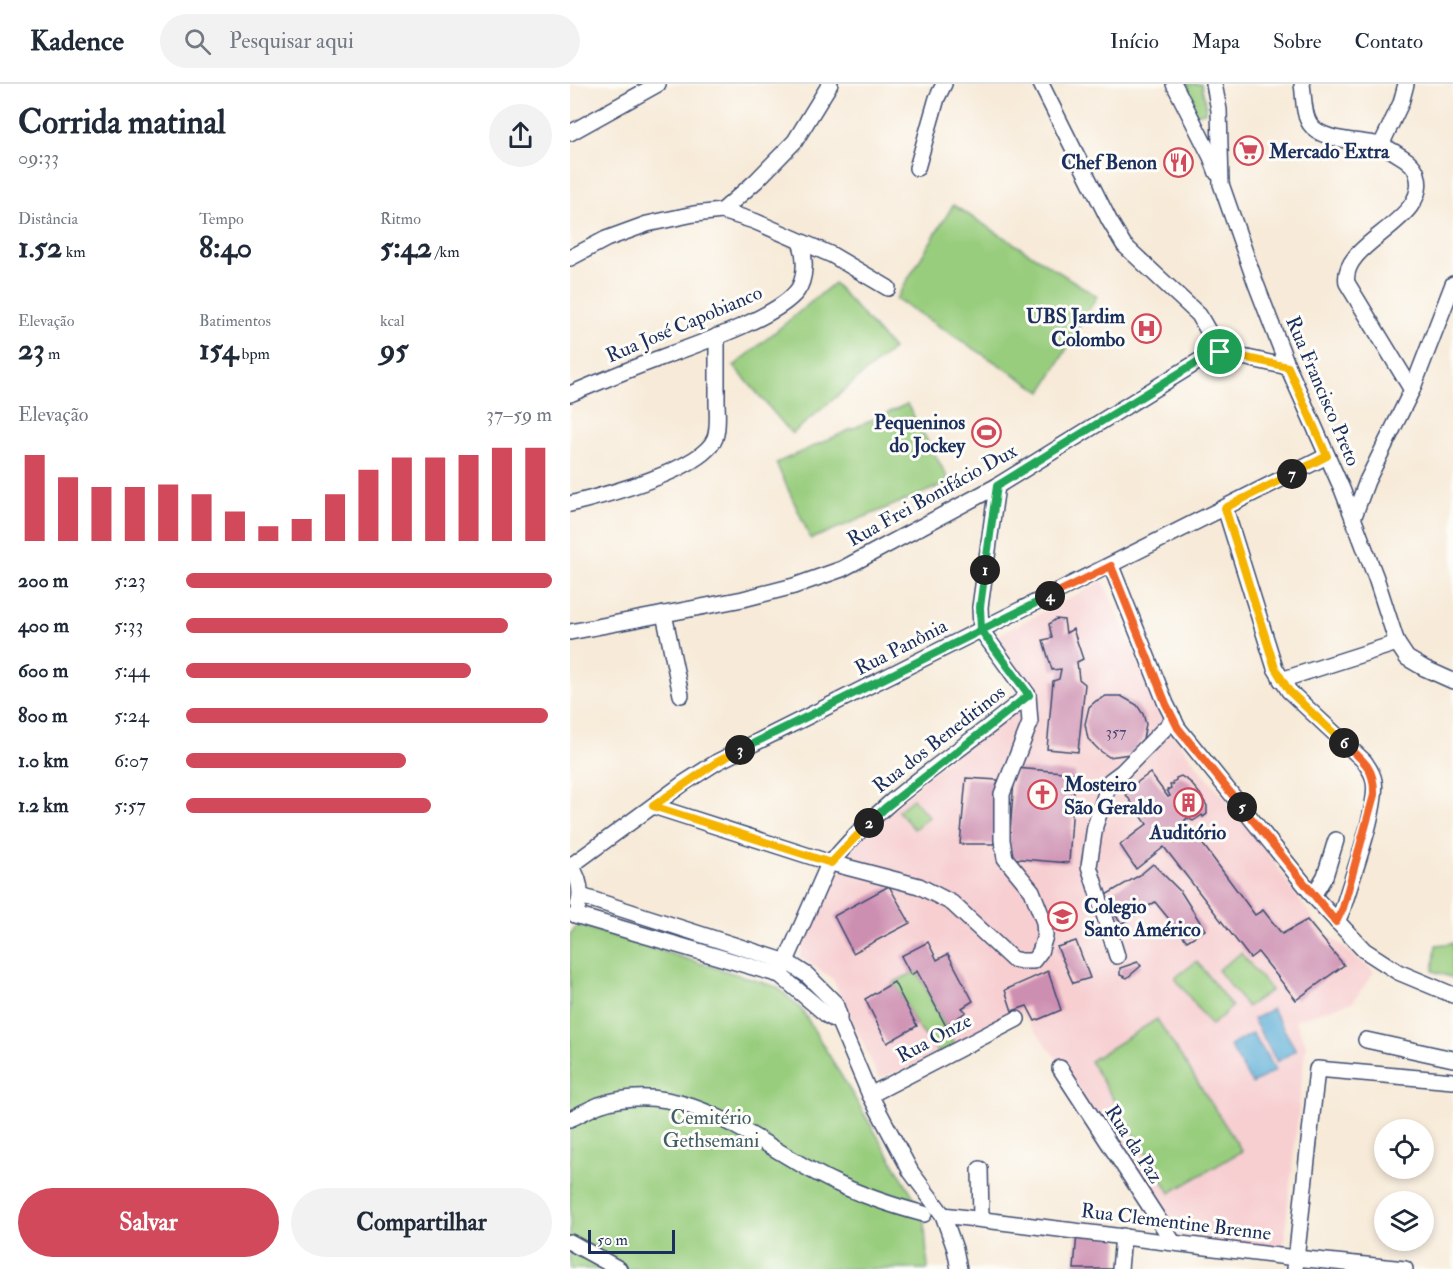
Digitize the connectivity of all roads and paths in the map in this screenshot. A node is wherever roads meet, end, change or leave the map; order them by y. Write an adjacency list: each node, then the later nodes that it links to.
1 (658, 84): 9 (street)
2 (830, 84): 13 (street)
3 (944, 84): 11 (street)
4 (1041, 84): 19 (street)
5 (1174, 84): 12 (street)
6 (1214, 84): 12 (street, Rua Francisco Preto)
7 (1302, 84): 10 (street)
8 (1406, 84): 10 (street)
9 (570, 133)
10 (1382, 146): 21 (street)
11 (916, 168)
12 (1221, 184): 20 (street, Rua Francisco Preto)
13 (722, 211): 14 (street); 15 (street)
14 (800, 242): 17 (street); 18 (street, Rua José Capobianco)
15 (570, 258)
16 (1453, 284): 21 (street)
17 (888, 288)
18 (717, 336): 22 (street, Rua José Capobianco); 26 (street)
19 (1220, 352): 20 (street); 24 (street, Rua Frei Bonifácio Dux)
20 (1288, 367): 23 (street, Rua Francisco Preto)
21 (1412, 390): 25 (street)
22 (570, 394)
23 (1327, 456): 25 (street, Rua Francisco Preto); 27 (street, Rua Panônia)
24 (997, 486): 30 (street, Rua Frei Bonifácio Dux); 31 (street)
25 (1355, 486): 28 (street); 28 (street, Rua Francisco Preto)
26 (570, 504)
27 (1225, 508): 29 (street, Rua Panônia); 34 (street)
28 (1356, 512): 33 (street, Rua Francisco Preto)
29 (1111, 566): 31 (street, Rua Panônia); 38 (street)
30 (664, 614): 32 (street, Rua Frei Bonifácio Dux); 36 (street)
31 (981, 630): 37 (street, Rua dos Beneditinos); 39 (street, Rua Panônia)
32 (571, 633)
33 (1397, 643): 34 (street); 35 (street, Rua Francisco Preto)
34 (1281, 680): 46 (street)
35 (1453, 681)
36 (681, 695)
37 (1029, 695): 41 (street, Rua dos Beneditinos); 41 (street)
38 (1174, 719): 44 (street); 47 (street)
39 (653, 806): 41 (street); 42 (street, Rua Panônia)
40 (1336, 840): 44 (street)
41 (831, 863): 48 (street, Rua dos Beneditinos)
42 (571, 865): 43 (street)
43 (581, 896): 45 (street); 48 (street)
44 (1313, 896): 46 (street)
45 (573, 918): 48 (street)
46 (1336, 922): 49 (street)
47 (1117, 956)
48 (783, 968): 55 (street)
49 (1453, 995)
50 (1017, 1020): 55 (street, Rua Onze)
51 (1366, 1040): 52 (street)
52 (1453, 1059)
53 (1060, 1068): 63 (street, Rua da Paz)
54 (1453, 1081): 64 (street)
55 (870, 1095): 59 (street)
56 (570, 1119): 58 (street)
57 (980, 1169): 60 (street)
58 (924, 1214)
59 (943, 1215): 60 (street, Rua Clementine Brenne); 66 (street)
60 (981, 1219): 61 (street, Rua Clementine Brenne)
61 (1123, 1236): 63 (street, Rua Clementine Brenne); 67 (street)
62 (570, 1242): 65 (street)
63 (1173, 1242): 64 (street, Rua Clementine Brenne)
64 (1296, 1263): 68 (street, Rua Clementine Brenne)
65 (619, 1269)
66 (958, 1269)
67 (1120, 1269)
68 (1405, 1269)

